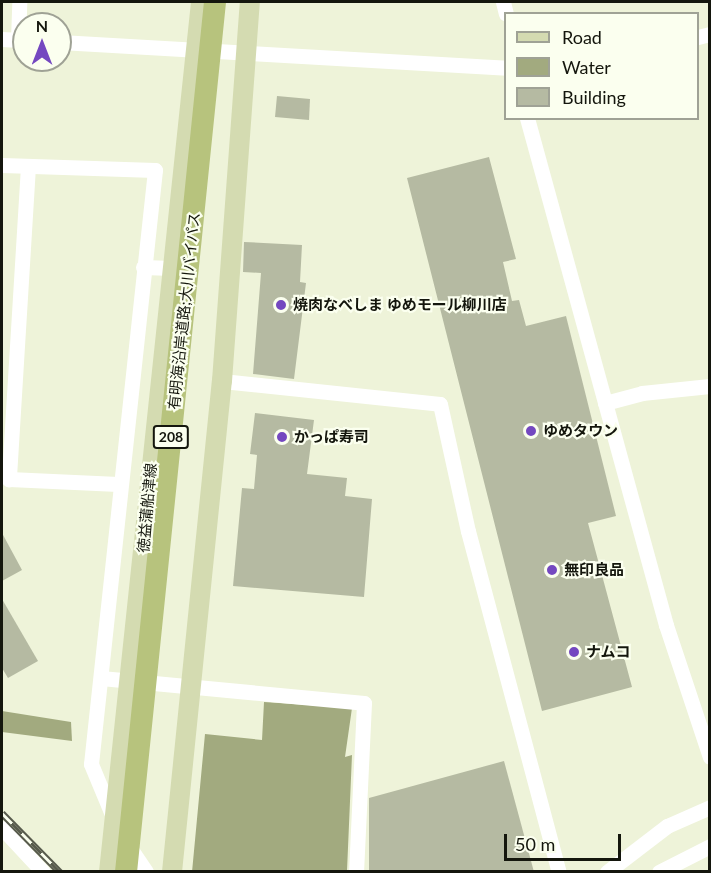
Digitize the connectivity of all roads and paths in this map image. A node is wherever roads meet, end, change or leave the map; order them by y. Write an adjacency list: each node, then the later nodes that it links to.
1 (201, 2): 5 (main road, 徳益蒲船津線)
2 (215, 2): 25 (highway, 有明海沿岸道路;大川バイパス / 208)
3 (250, 2): 6 (main road)
4 (72, 43): 5 (street)
5 (195, 49): 6 (street); 12 (main road, 徳益蒲船津線)
6 (245, 51): 7 (street); 13 (main road)
7 (504, 64)
8 (528, 120): 15 (street)
9 (2, 165): 10 (street)
10 (28, 166): 11 (street); 16 (street)
11 (143, 267): 12 (street); 16 (street)
12 (172, 268): 24 (main road, 徳益蒲船津線)
13 (222, 381): 27 (main road); 29 (street)
14 (710, 386): 15 (street)
15 (605, 403): 18 (street)
16 (118, 484): 17 (street)
17 (101, 678): 26 (street); 28 (street)
18 (710, 757)
19 (710, 807): 22 (street)
20 (2, 828): 23 (street)
21 (710, 846): 30 (street)
22 (612, 870)
23 (43, 872)
24 (109, 872)
25 (126, 872)
26 (146, 872)
27 (172, 872)
28 (356, 872)
29 (560, 872)
30 (659, 872)

